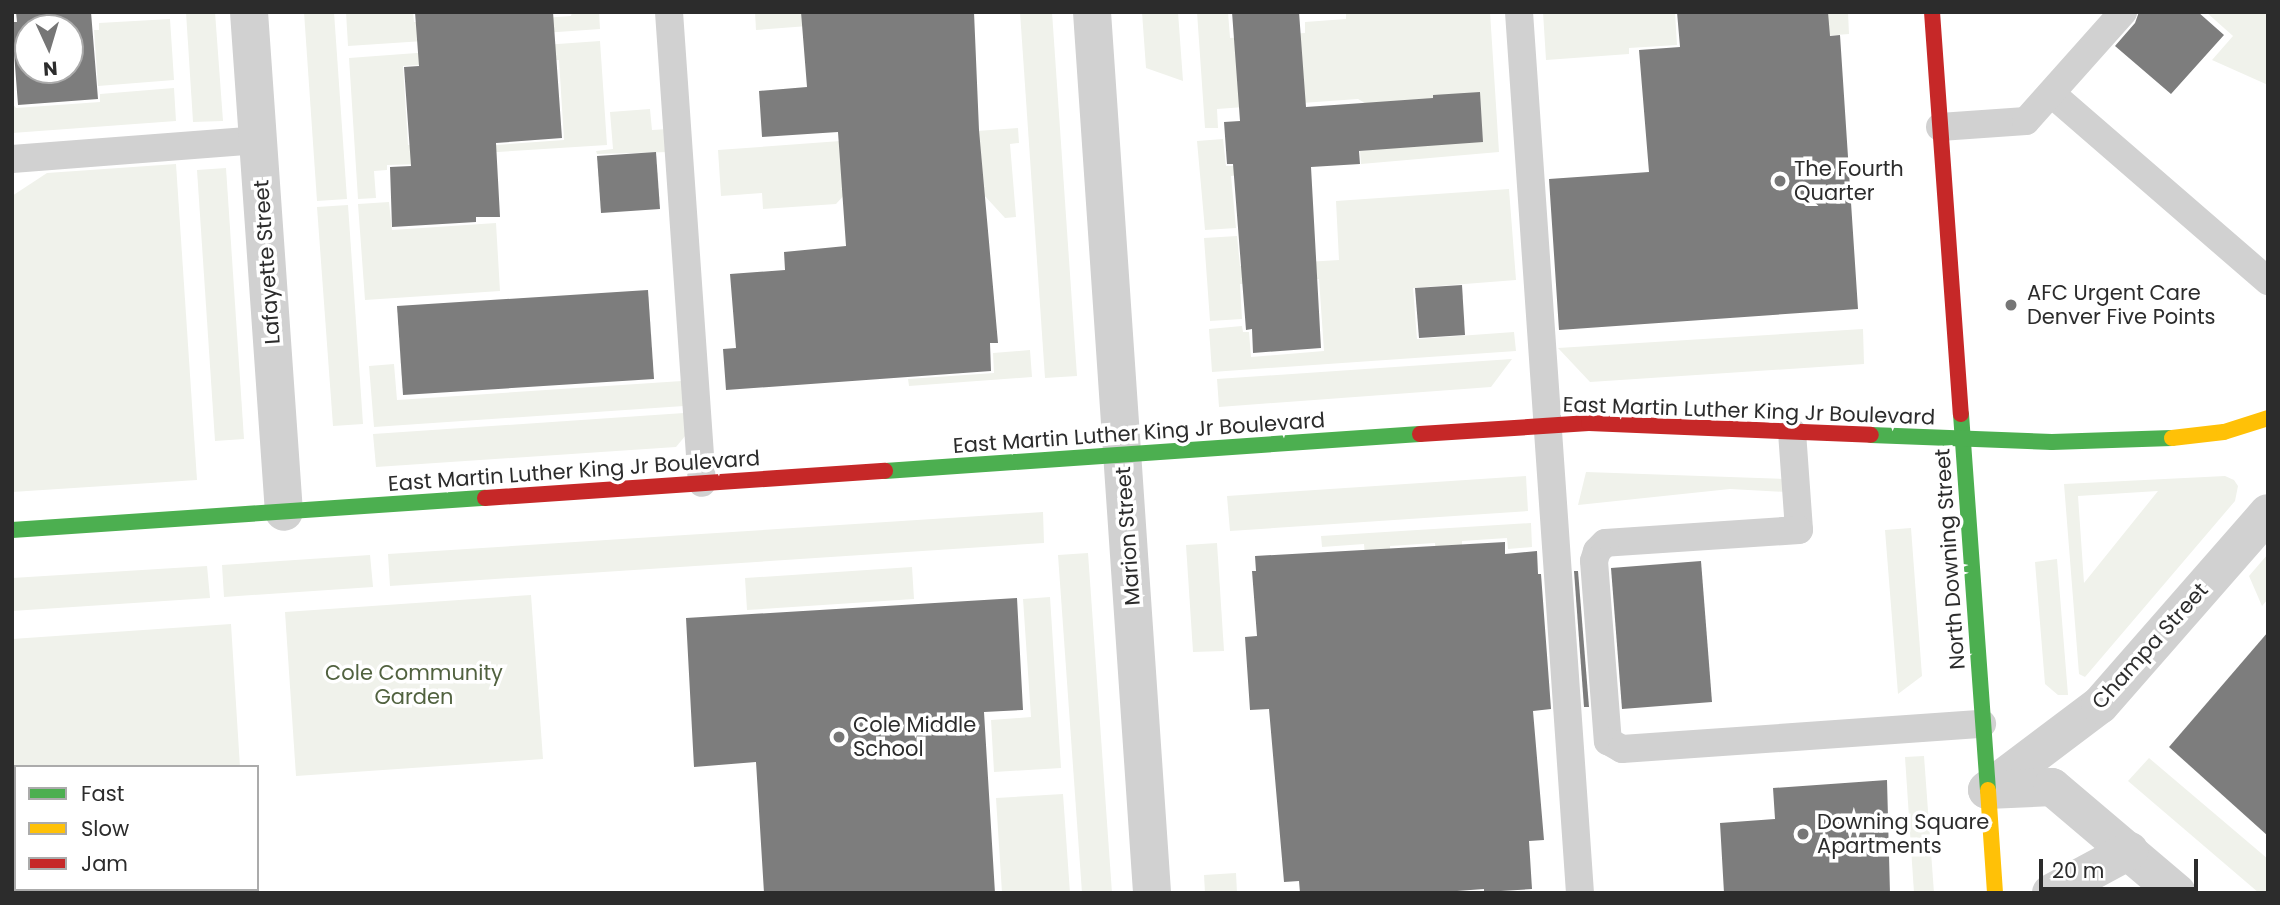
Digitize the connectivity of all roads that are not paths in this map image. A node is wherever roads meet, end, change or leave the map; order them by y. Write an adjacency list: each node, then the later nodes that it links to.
1 (249, 12): 9 (street, Lafayette Street)
2 (669, 12): 17 (lane)
3 (1092, 12): 16 (street, Marion Street)
4 (1519, 12): 13 (lane)
5 (1932, 12): 8 (main road, North Downing Street)
6 (2123, 12): 7 (lane)
7 (2052, 94): 8 (lane); 11 (lane)
8 (1940, 127): 15 (main road, North Downing Street)
9 (258, 140): 10 (lane); 18 (street, Lafayette Street)
10 (12, 159)
11 (2268, 281)
12 (2268, 418): 15 (main road, East Martin Luther King Jr Boulevard)
13 (1548, 426): 14 (main road, East Martin Luther King Jr Boulevard); 16 (main road, East Martin Luther King Jr Boulevard); 25 (lane)
14 (1792, 432): 15 (main road, East Martin Luther King Jr Boulevard); 21 (lane)
15 (1962, 439): 21 (main road, North Downing Street)
16 (1122, 455): 17 (main road, East Martin Luther King Jr Boulevard); 24 (street, Marion Street)
17 (702, 483): 18 (main road, East Martin Luther King Jr Boulevard)
18 (284, 512): 20 (main road, East Martin Luther King Jr Boulevard)
19 (2268, 513): 22 (street, Champa Street)
20 (12, 530)
21 (1982, 724): 22 (main road, North Downing Street)
22 (1987, 790): 23 (street); 26 (main road, North Downing Street)
23 (2129, 851): 27 (street); 28 (street)
24 (1153, 893)
25 (1580, 893)
26 (1994, 893)
27 (2051, 893)
28 (2177, 893)

